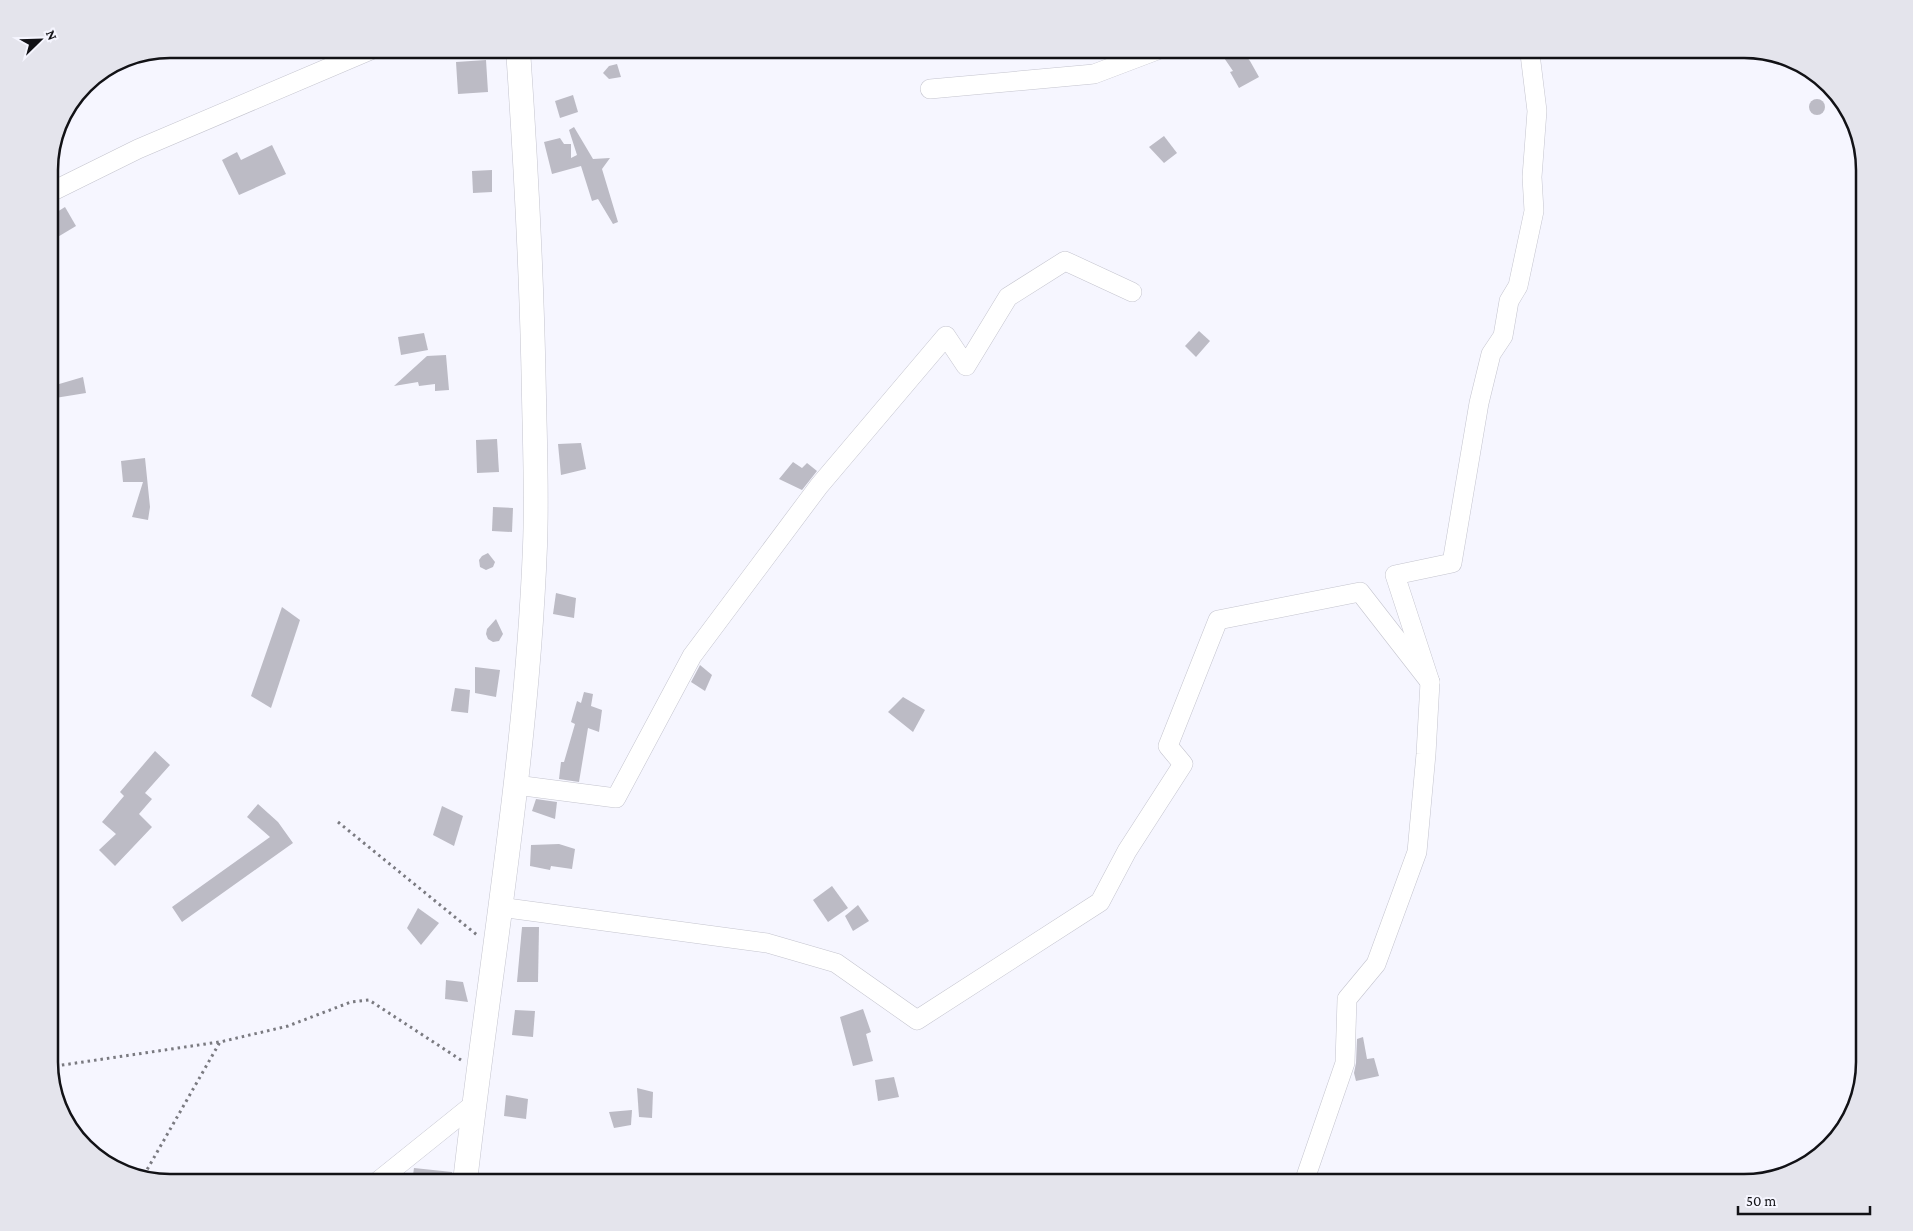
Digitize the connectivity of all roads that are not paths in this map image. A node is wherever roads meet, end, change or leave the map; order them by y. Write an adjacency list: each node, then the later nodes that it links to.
1 (352, 58): 6 (street)
2 (519, 58): 9 (street)
3 (1136, 58): 5 (street)
4 (1531, 58): 8 (street)
5 (930, 89)
6 (58, 189)
7 (1132, 292): 9 (street)
8 (1430, 682): 10 (street); 14 (street)
9 (516, 785): 10 (street)
10 (500, 907): 11 (street)
11 (474, 1104): 12 (street); 13 (street)
12 (387, 1174)
13 (466, 1174)
14 (1307, 1174)

